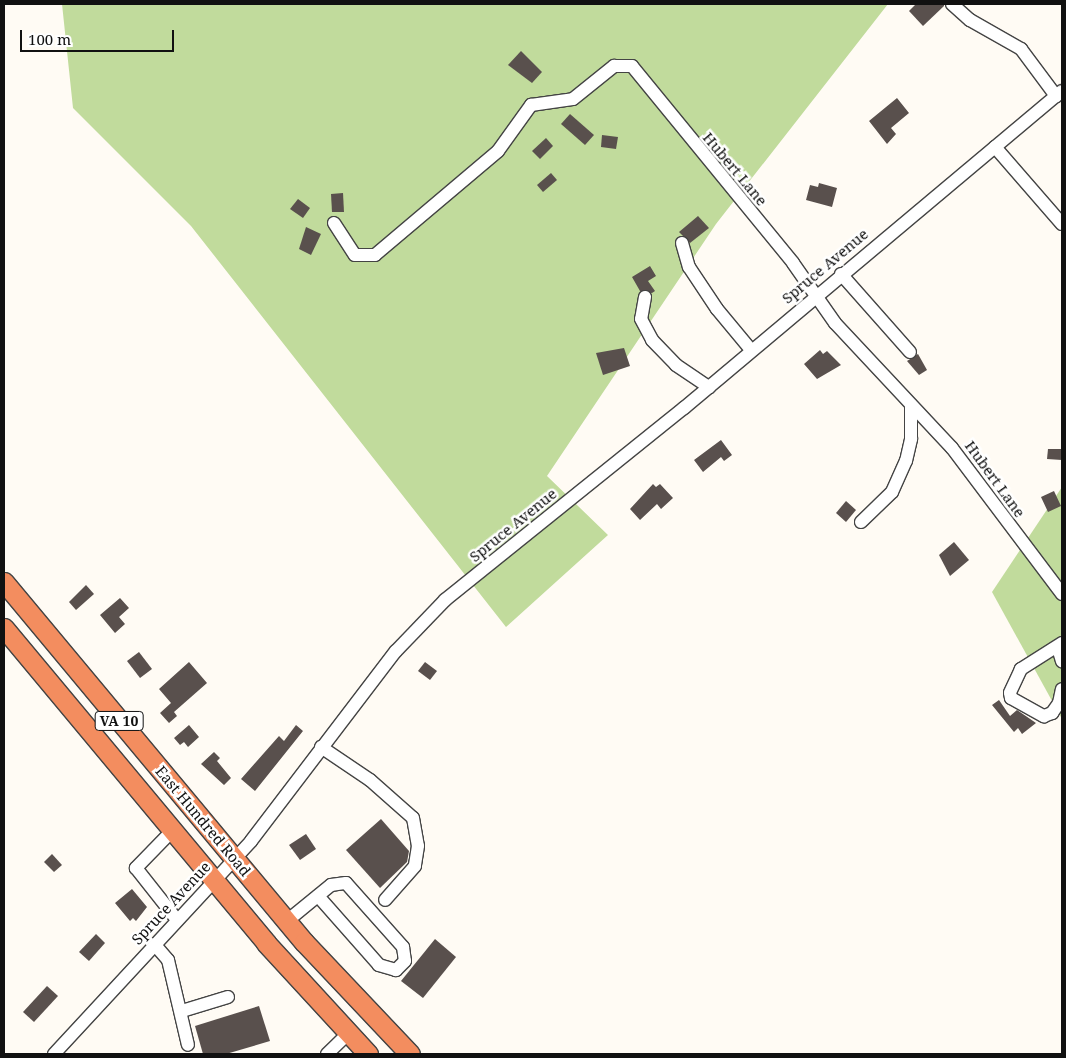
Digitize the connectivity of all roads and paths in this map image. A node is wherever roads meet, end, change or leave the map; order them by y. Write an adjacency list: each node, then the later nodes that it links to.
1 (952, 4): 2 (street)
2 (1059, 93): 3 (street, Spruce Avenue)
3 (995, 147): 5 (street); 7 (street, Spruce Avenue)
4 (334, 223): 8 (street, Hubert Lane)
5 (1062, 224)
6 (682, 243): 10 (street)
7 (840, 274): 8 (street, Spruce Avenue); 11 (street)
8 (815, 296): 10 (street, Spruce Avenue); 13 (street, Hubert Lane)
9 (645, 297): 12 (street)
10 (751, 350): 12 (street, Spruce Avenue)
11 (910, 352)
12 (709, 387): 21 (street, Spruce Avenue)
13 (911, 405): 14 (street); 16 (street, Hubert Lane)
14 (861, 522)
15 (4, 582): 23 (highway, East Hundred Road / VA 10)
16 (1062, 594)
17 (4, 628): 22 (highway, East Hundred Road / VA 10)
18 (1060, 645): 19 (street); 20 (street)
19 (1062, 661)
20 (1062, 689)
21 (321, 747): 23 (street, Spruce Avenue); 26 (street)
22 (172, 830): 24 (highway, East Hundred Road / VA 10); 27 (street)
23 (235, 859): 24 (street, Spruce Avenue); 28 (highway, East Hundred Road / VA 10)
24 (213, 880): 27 (street, Spruce Avenue); 32 (highway, East Hundred Road / VA 10)
25 (318, 896): 25 (street); 28 (street)
26 (384, 900)
27 (177, 920): 29 (street, Spruce Avenue)
28 (287, 921): 37 (highway, East Hundred Road / VA 10)
29 (155, 945): 31 (street); 34 (street, Spruce Avenue)
30 (228, 997): 31 (street)
31 (182, 1011): 33 (street)
32 (348, 1034): 35 (street); 36 (highway, East Hundred Road / VA 10)
33 (188, 1045)
34 (54, 1054)
35 (327, 1054)
36 (368, 1054)
37 (410, 1054)

